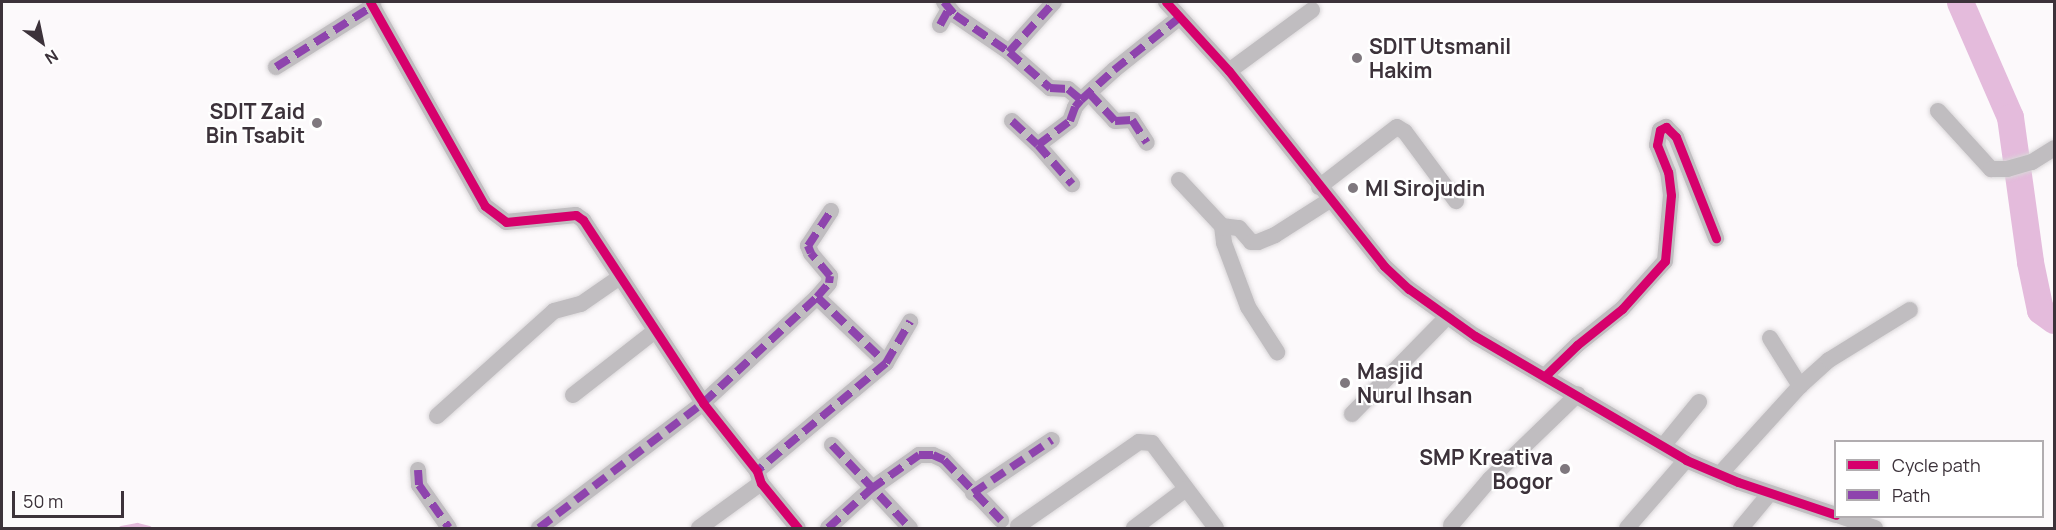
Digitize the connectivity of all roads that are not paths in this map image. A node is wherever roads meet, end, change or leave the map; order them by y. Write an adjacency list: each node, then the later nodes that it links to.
1 (1054, 2): 8 (street)
2 (1166, 2): 6 (street)
3 (371, 4): 9 (street); 24 (street)
4 (946, 5): 7 (street); 8 (street)
5 (1312, 10): 10 (street)
6 (1179, 18): 10 (street); 11 (street)
7 (940, 25)
8 (1009, 52): 11 (street)
9 (276, 67)
10 (1229, 71): 19 (street)
11 (1085, 97): 14 (street); 15 (street)
12 (1938, 111): 16 (street)
13 (1012, 121): 15 (street)
14 (1147, 143)
15 (1038, 145): 18 (street)
16 (2055, 148)
17 (1179, 180): 22 (street)
18 (1072, 184)
19 (1325, 193): 20 (street); 22 (street); 27 (street)
20 (1456, 201)
21 (831, 211): 25 (street)
22 (1222, 226): 31 (street)
23 (1716, 238): 33 (street)
24 (620, 277): 29 (street); 40 (street)
25 (817, 297): 32 (street); 38 (street)
26 (1910, 310): 34 (street)
27 (1448, 316): 33 (street); 39 (street)
28 (909, 322): 32 (street)
29 (655, 331): 36 (street); 38 (street)
30 (1770, 338): 34 (street)
31 (1276, 352)
32 (886, 363): 47 (street)
33 (1545, 376): 35 (street)
34 (1800, 386): 46 (street)
35 (1578, 394): 43 (street); 55 (street)
36 (573, 395)
37 (1699, 402): 43 (street)
38 (703, 403): 47 (street); 58 (street)
39 (1352, 414)
40 (437, 416)
41 (1052, 440): 51 (street)
42 (832, 445): 48 (street)
43 (1664, 446): 44 (street)
44 (1686, 460): 46 (street); 65 (street)
45 (418, 470): 57 (street)
46 (1720, 474): 50 (street)
47 (759, 477): 59 (street); 60 (street)
48 (871, 489): 51 (street); 61 (street); 62 (street)
49 (1186, 489): 56 (street); 63 (street); 64 (street)
50 (1770, 493): 52 (street); 66 (street)
51 (973, 494): 54 (street)
52 (1834, 515)
53 (1844, 518): 67 (street)
54 (994, 524): 56 (street)
55 (1451, 525)
56 (1019, 527)
57 (448, 528)
58 (539, 528)
59 (699, 528)
60 (798, 528)
61 (828, 528)
62 (910, 528)
63 (1134, 528)
64 (1216, 528)
65 (1627, 528)
66 (1742, 528)
67 (1875, 528)

